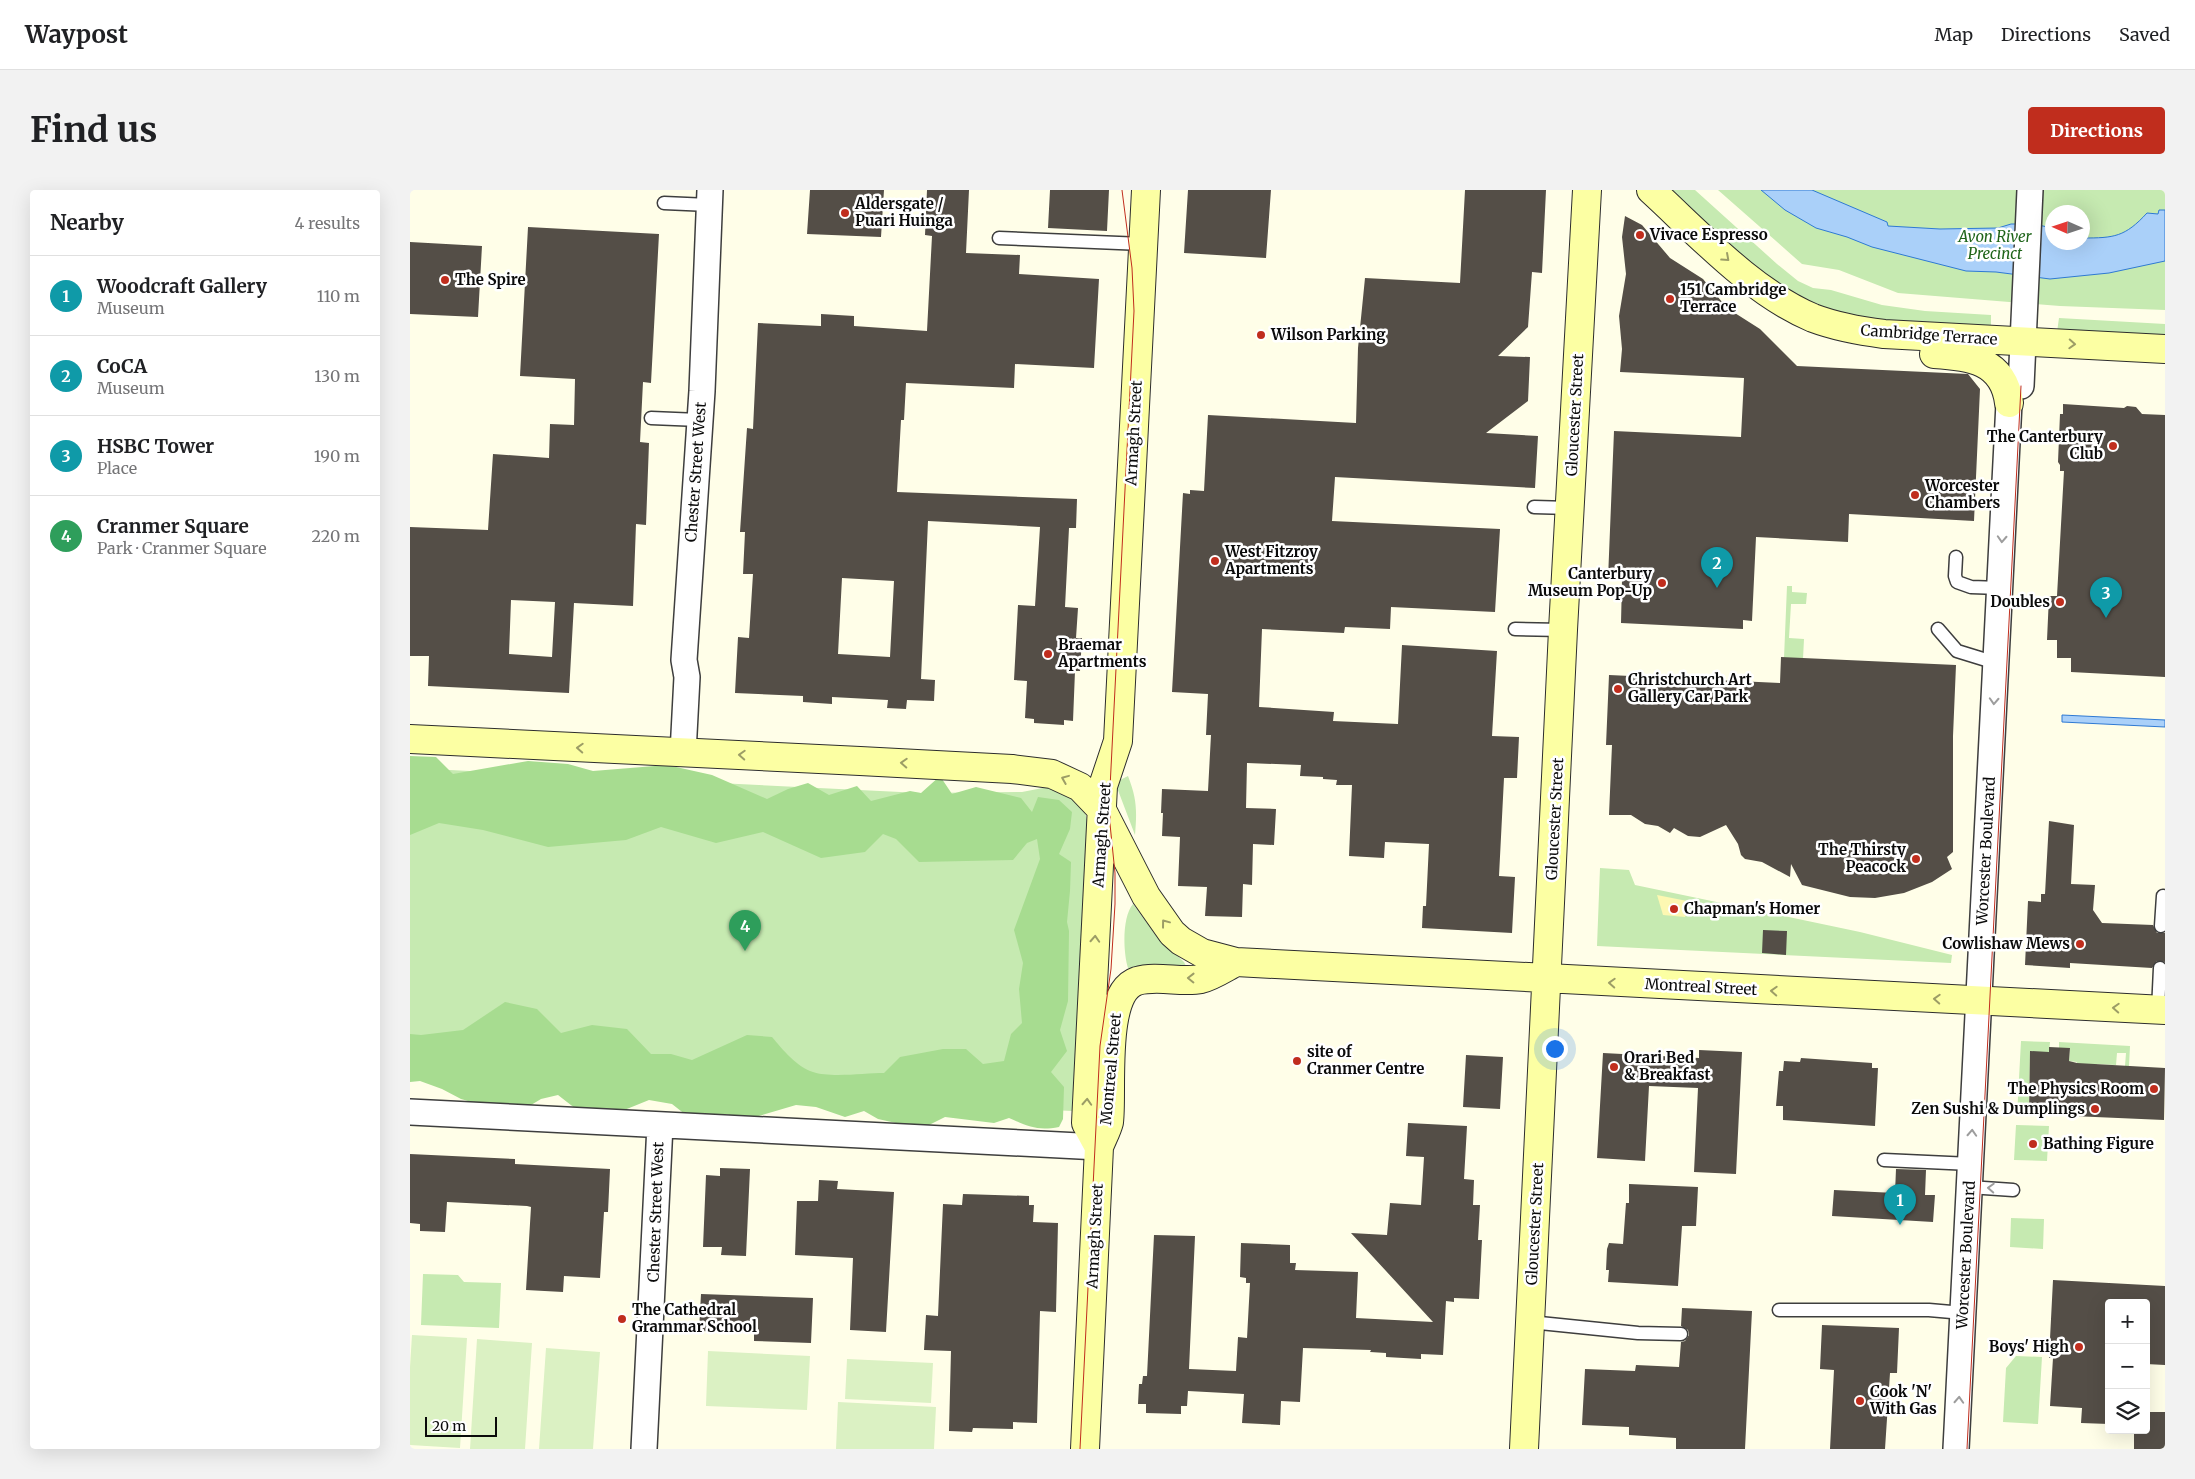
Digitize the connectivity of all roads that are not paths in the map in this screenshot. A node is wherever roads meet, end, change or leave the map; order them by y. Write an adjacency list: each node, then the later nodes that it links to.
1 (1146, 190): 8 (street, Armagh Street)
2 (1587, 190): 16 (street, Gloucester Street)
3 (1651, 190): 9 (street, Cambridge Terrace, one-way to 9)
4 (2030, 190): 10 (street, Worcester Boulevard)
5 (709, 197): 6 (lane); 14 (street, Chester Street West)
6 (664, 203)
7 (999, 238): 8 (lane)
8 (1143, 244): 25 (street, Armagh Street)
9 (1884, 334): 10 (street, Cambridge Terrace); 12 (street)
10 (2023, 342): 11 (street, Cambridge Terrace, one-way to 11); 12 (street, Worcester Boulevard)
11 (2165, 349)
12 (2015, 394): 18 (street, Worcester Boulevard, one-way to 18)
13 (651, 418): 14 (lane)
14 (699, 420): 24 (street, Chester Street West)
15 (1534, 506): 16 (lane)
16 (1570, 508): 21 (street, Gloucester Street)
17 (1956, 557): 18 (lane)
18 (2000, 588): 22 (street, Worcester Boulevard)
19 (1515, 629): 21 (lane)
20 (1938, 629): 22 (lane)
21 (1564, 630): 30 (street, Gloucester Street)
22 (1996, 663): 31 (street, Worcester Boulevard, one-way to 31)
23 (410, 739): 24 (street, Montreal Street, one-way to 23)
24 (683, 753): 25 (street, Montreal Street, one-way to 24)
25 (1102, 810): 28 (street, Montreal Street, one-way to 25); 35 (street, Armagh Street, one-way to 25)
26 (2163, 896): 27 (lane)
27 (2161, 926)
28 (1236, 962): 30 (street, Montreal Street); 35 (street, Montreal Street, one-way to 35)
29 (2160, 968): 32 (lane)
30 (1547, 980): 31 (street, Montreal Street, one-way to 30); 41 (street, Gloucester Street)
31 (1979, 1001): 32 (street, Montreal Street, one-way to 31); 37 (street, Worcester Boulevard, one-way to 31)
32 (2161, 1010)
33 (410, 1112): 34 (street)
34 (660, 1125): 35 (street); 43 (street, Chester Street West)
35 (1099, 1147): 44 (street, Armagh Street)
36 (1884, 1160): 37 (lane)
37 (1970, 1176): 38 (lane, one-way to 37); 40 (street, Worcester Boulevard)
38 (2012, 1190)
39 (1779, 1310): 40 (lane)
40 (1963, 1312): 46 (street, Worcester Boulevard, one-way to 40)
41 (1530, 1322): 42 (lane); 45 (street, Gloucester Street)
42 (1681, 1334)
43 (644, 1449)
44 (1085, 1449)
45 (1524, 1449)
46 (1956, 1449)

